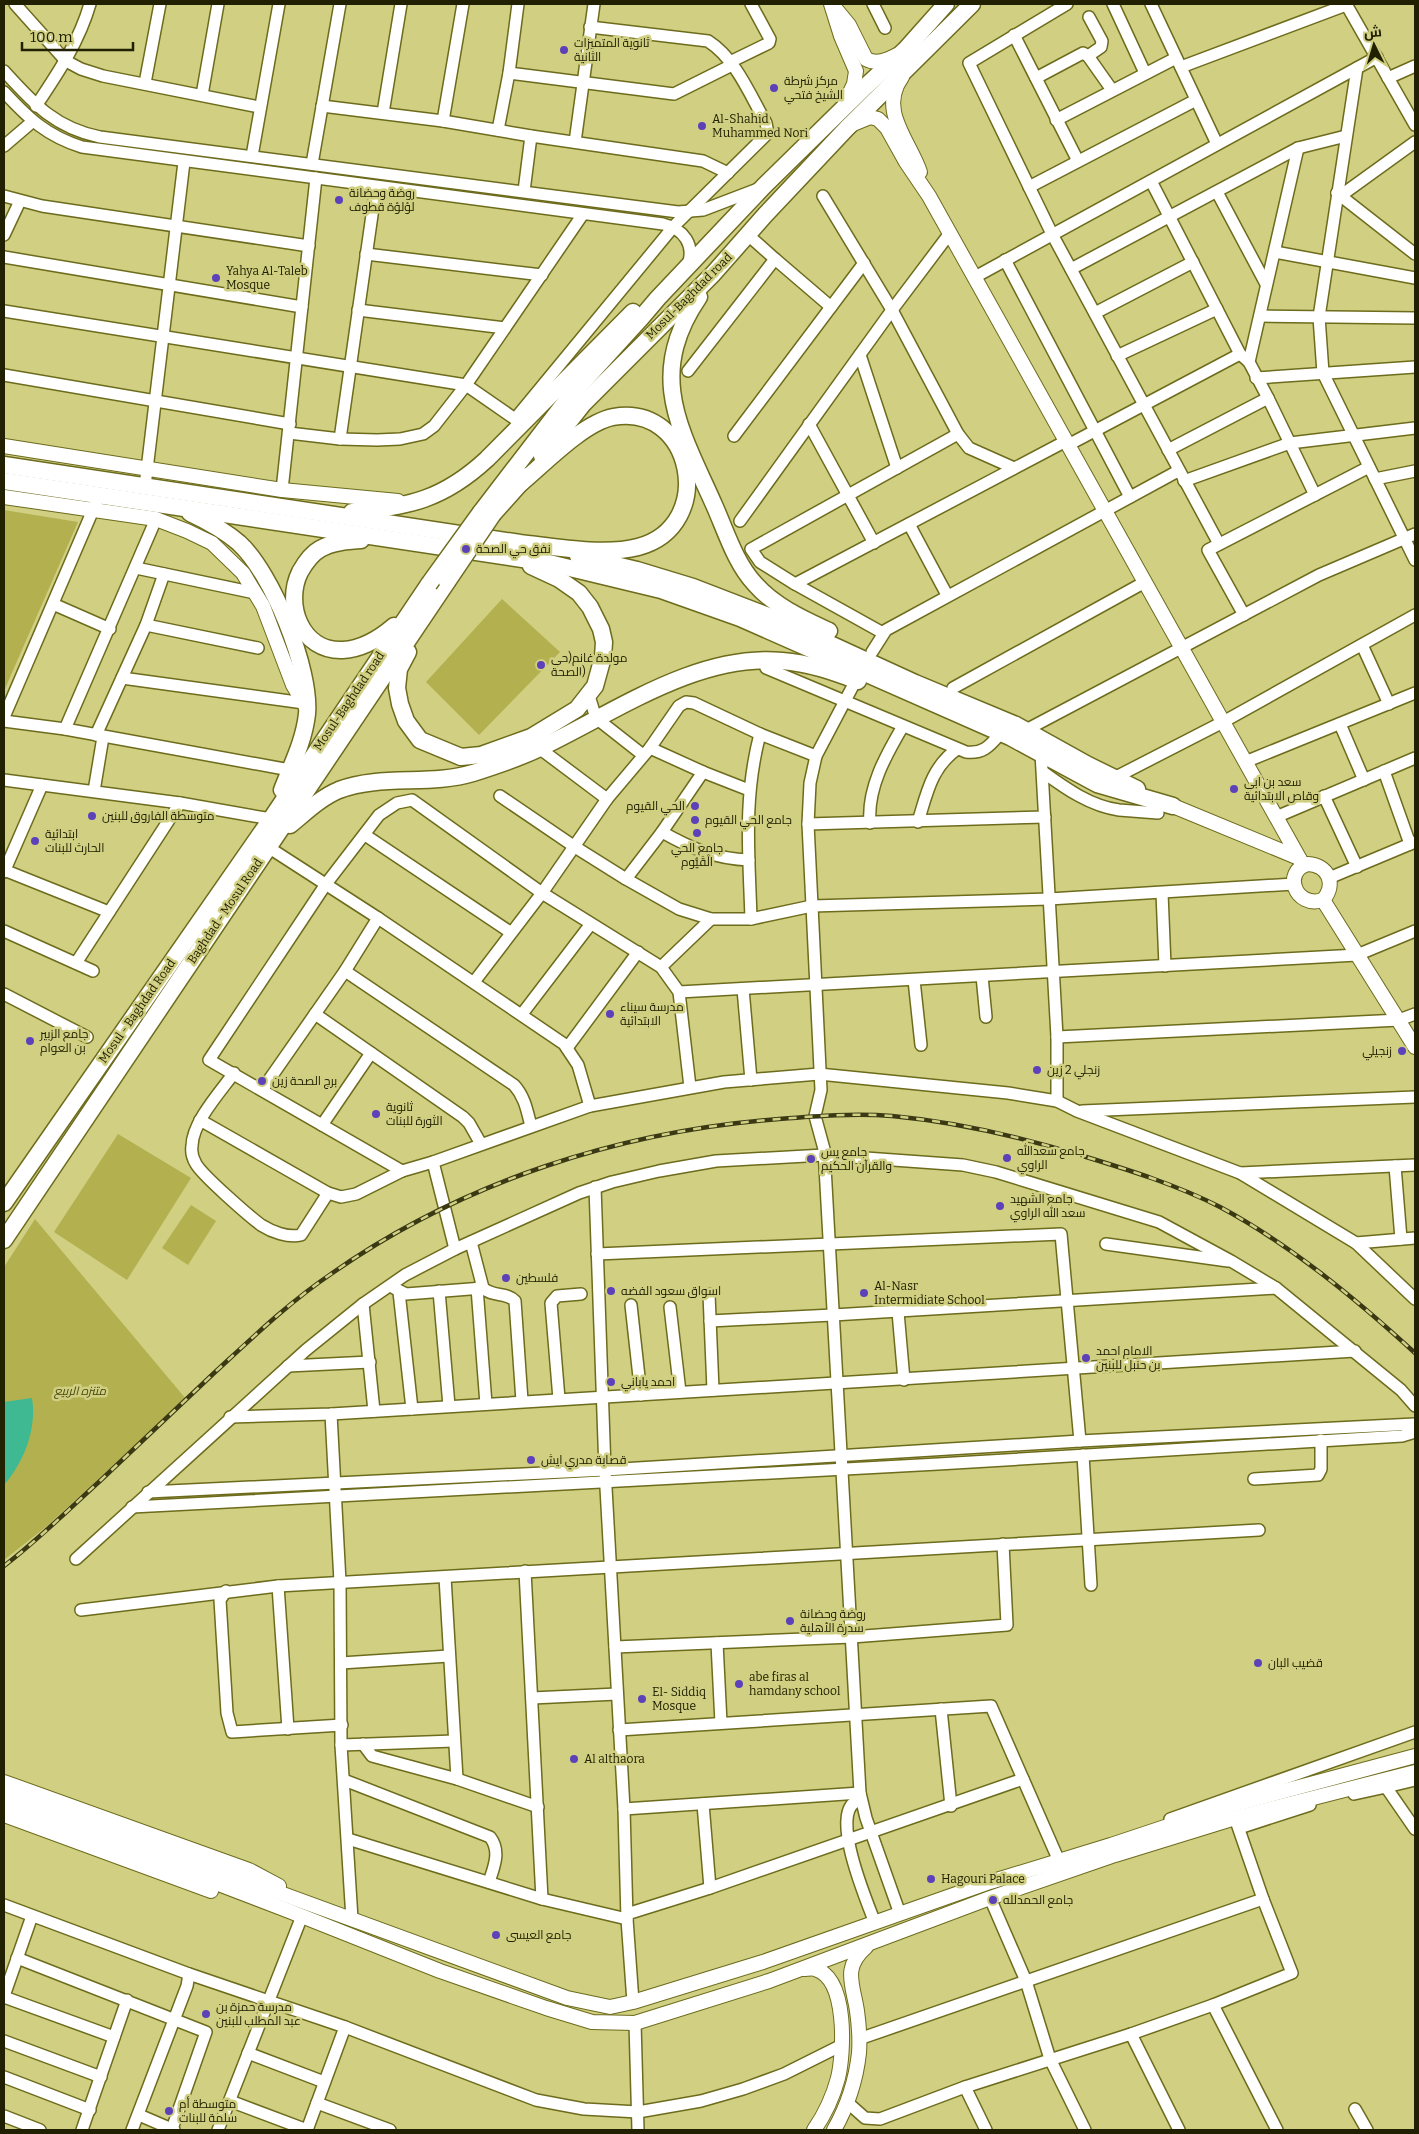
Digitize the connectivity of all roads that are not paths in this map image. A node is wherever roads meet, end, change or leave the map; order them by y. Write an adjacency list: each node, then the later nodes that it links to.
1 (15, 4): 21 (street)
2 (29, 4): 21 (street)
3 (90, 4): 29 (street)
4 (160, 4): 41 (street)
5 (218, 4): 44 (street)
6 (279, 4): 48 (street)
7 (340, 4): 47 (street)
8 (401, 4): 49 (street)
9 (464, 4): 52 (street)
10 (518, 4): 36 (street)
11 (594, 4): 23 (street)
12 (751, 4): 31 (street)
13 (831, 4): 26 (main road); 50 (main road)
14 (873, 4): 24 (street)
15 (946, 4): 26 (highway)
16 (972, 4): 35 (highway, Mosul-Baghdad road)
17 (1067, 4): 25 (street)
18 (1113, 4): 37 (street)
19 (1150, 4): 30 (street)
20 (1346, 4): 28 (street); 30 (street)
21 (26, 16): 29 (street)
22 (1089, 17): 27 (street)
23 (590, 27): 31 (street); 40 (street)
24 (885, 28)
25 (1014, 35): 38 (street); 77 (street)
26 (902, 53): 50 (highway)
27 (1088, 56): 38 (street); 42 (street)
28 (1377, 57): 33 (street); 39 (street)
29 (66, 61): 41 (street); 46 (street)
30 (1178, 62): 37 (street); 45 (street)
31 (731, 64): 40 (street); 71 (street)
32 (1415, 66): 39 (street)
33 (1357, 68): 58 (street); 61 (street)
34 (4, 71): 46 (street)
35 (906, 71): 55 (highway, Mosul-Baghdad road); 83 (main road)
36 (509, 73): 40 (street); 56 (street)
37 (1145, 73): 42 (street)
38 (1036, 78): 51 (street)
39 (1388, 78): 54 (street)
40 (583, 82): 59 (street)
41 (145, 84): 44 (street)
42 (1112, 90): 51 (street)
43 (4, 92): 53 (street)
44 (202, 95): 48 (street)
45 (1196, 100): 61 (street); 67 (street)
46 (36, 106): 63 (street)
47 (322, 106): 49 (street); 69 (street)
48 (259, 108): 65 (street)
49 (383, 113): 52 (street)
50 (836, 115): 75 (highway)
51 (1056, 120): 67 (street)
52 (443, 121): 56 (street)
53 (32, 122): 62 (street); 66 (street)
54 (1415, 125)
55 (849, 126): 83 (main road); 93 (highway, Mosul-Baghdad road)
56 (498, 130): 57 (street)
57 (531, 136): 59 (street); 78 (street)
58 (1346, 136): 64 (street); 80 (street)
59 (575, 142): 71 (street)
60 (1415, 142): 80 (street)
61 (1217, 144): 74 (street)
62 (4, 146)
63 (178, 147): 65 (street); 66 (street)
64 (1298, 148): 79 (street); 95 (street)
65 (252, 156): 69 (street)
66 (156, 158): 68 (street)
67 (1078, 161): 77 (street)
68 (184, 162): 72 (street); 88 (street)
69 (312, 164): 70 (street)
70 (360, 170): 73 (street); 78 (street)
71 (728, 173): 85 (street)
72 (316, 178): 73 (street); 94 (street)
73 (341, 181): 76 (street)
74 (1151, 181): 87 (street); 91 (street)
75 (764, 186): 85 (street); 104 (highway)
76 (376, 187): 86 (street); 96 (street)
77 (1029, 187): 91 (street)
78 (524, 191): 85 (street)
79 (1217, 192): 87 (street); 110 (street)
80 (1337, 193): 97 (street); 101 (street)
81 (4, 196): 84 (street)
82 (823, 196): 103 (street)
83 (929, 196): 90 (main road)
84 (20, 201): 88 (street); 92 (street)
85 (686, 212): 89 (street)
86 (584, 214): 89 (street); 107 (street)
87 (1170, 217): 102 (street); 105 (street)
88 (176, 226): 94 (street); 111 (street)
89 (674, 226): 104 (street); 135 (street)
90 (950, 233): 108 (main road); 117 (street)
91 (1052, 234): 100 (street); 105 (street)
92 (4, 235)
93 (748, 235): 99 (street); 106 (highway, Mosul-Baghdad road)
94 (309, 246): 113 (street)
95 (1275, 252): 101 (street); 110 (street)
96 (366, 254): 107 (street); 116 (street)
97 (1415, 254)
98 (4, 257): 111 (street)
99 (775, 259): 114 (street); 131 (street)
100 (1005, 260): 108 (street); 142 (street)
101 (1327, 261): 109 (street); 121 (street)
102 (1193, 262): 115 (street); 119 (street)
103 (864, 263): 114 (street); 117 (street)
104 (686, 269): 112 (highway)
105 (1072, 270): 119 (street)
106 (714, 274): 160 (highway, Mosul-Baghdad road); 202 (highway)
107 (542, 275): 123 (street)
108 (975, 277): 147 (main road)
109 (1415, 278)
110 (1266, 284): 120 (street)
111 (169, 285): 113 (street); 124 (street)
112 (668, 286): 168 (highway); 173 (highway)
113 (302, 307): 127 (street)
114 (831, 307): 144 (street)
115 (1217, 309): 126 (street); 128 (street)
116 (358, 310): 123 (street); 129 (street)
117 (892, 310): 125 (street); 143 (street)
118 (4, 311): 124 (street)
119 (1095, 313): 126 (street)
120 (1260, 316): 121 (street); 128 (street)
121 (1319, 317): 122 (street); 132 (street)
122 (1415, 318)
123 (505, 328): 135 (street)
124 (163, 336): 127 (street); 137 (street)
125 (860, 355): 139 (street); 153 (street)
126 (1117, 356): 138 (street)
127 (297, 358): 129 (street); 140 (street)
128 (1244, 358): 134 (street); 138 (street)
129 (350, 366): 135 (street); 146 (street)
130 (1415, 367): 132 (street)
131 (688, 371)
132 (1323, 373): 134 (street); 145 (street)
133 (4, 375): 137 (street)
134 (1256, 378): 136 (street)
135 (466, 384): 146 (street)
136 (1268, 398): 148 (street); 150 (street)
137 (155, 401): 140 (street); 155 (street)
138 (1143, 404): 142 (street); 150 (street)
139 (809, 424): 164 (street); 174 (street)
140 (289, 428): 146 (street); 162 (street)
141 (1415, 428): 145 (street)
142 (1096, 431): 147 (street); 167 (street)
143 (958, 434): 153 (street); 154 (street)
144 (734, 436)
145 (1354, 436): 148 (street); 152 (street)
146 (340, 439)
147 (1067, 443): 154 (street); 170 (main road)
148 (1290, 443): 157 (street); 165 (street)
149 (4, 446): 155 (main road)
150 (1168, 450): 157 (street)
151 (4, 465): 161 (highway)
152 (1369, 467): 158 (street); 165 (street)
153 (897, 468): 164 (street)
154 (1014, 468): 175 (street)
155 (147, 470): 161 (street); 162 (main road)
156 (1415, 470): 158 (street)
157 (1181, 476): 167 (street); 181 (street)
158 (1375, 479): 177 (street)
159 (4, 481): 163 (highway)
160 (521, 483): 173 (highway, Mosul-Baghdad road); 180 (highway)
161 (145, 486): 172 (highway)
162 (282, 490): 168 (main road)
163 (98, 494): 169 (street); 171 (highway)
164 (848, 495): 179 (street); 188 (street)
165 (1315, 495): 181 (street)
166 (4, 497): 169 (main road)
167 (1130, 497): 170 (street)
168 (421, 501): 172 (highway)
169 (94, 510): 171 (main road); 191 (street)
170 (1105, 511): 187 (main road); 190 (street)
171 (158, 512): 178 (highway); 184 (street); 189 (main road); 210 (highway)
172 (328, 513): 180 (highway)
173 (487, 513): 186 (highway, Mosul-Baghdad road, bridge); 193 (highway, Mosul-Baghdad road, bridge)
174 (740, 521)
175 (909, 524): 179 (street); 190 (street)
176 (1415, 534): 177 (street)
177 (1404, 538): 183 (street); 194 (street)
178 (405, 541): 182 (highway); 193 (highway)
179 (874, 542): 188 (street)
180 (520, 543): 202 (highway)
181 (1219, 544): 194 (street)
182 (488, 553): 202 (highway); 207 (highway)
183 (1415, 560)
184 (136, 568): 185 (street); 197 (street)
185 (164, 574): 189 (street); 196 (street)
186 (447, 582): 192 (highway, Baghdad - Mosul Road)
187 (1145, 582): 201 (main road); 205 (street)
188 (795, 584): 198 (street)
189 (255, 593): 210 (main road)
190 (947, 595): 198 (street)
191 (53, 604): 197 (street); 211 (street)
192 (429, 608): 207 (highway); 252 (highway, Baghdad - Mosul Road)
193 (407, 614): 246 (highway, Mosul-Baghdad road)
194 (1244, 615): 201 (street)
195 (1415, 615): 199 (street)
196 (146, 626): 200 (street); 204 (street)
197 (110, 629): 217 (street)
198 (884, 633): 202 (street)
199 (1362, 645): 209 (street); 214 (street)
200 (258, 648)
201 (1182, 648): 214 (main road); 218 (street)
202 (855, 662): 205 (highway); 208 (street); 212 (highway); 218 (highway)
203 (766, 668): 208 (street)
204 (122, 678): 210 (street); 220 (street)
205 (952, 688): 218 (highway)
206 (1415, 693): 209 (street)
207 (588, 696): 212 (street)
208 (845, 701): 216 (street); 225 (street)
209 (1389, 704): 215 (street)
210 (306, 706): 228 (highway)
211 (4, 717)
212 (596, 718): 221 (highway); 223 (street)
213 (4, 721): 217 (street)
214 (1223, 722): 227 (main road); 232 (street)
215 (1340, 724): 227 (street); 234 (street)
216 (903, 726): 222 (street); 248 (street)
217 (65, 729): 220 (street)
218 (1012, 732): 222 (street); 224 (highway); 232 (highway)
219 (760, 734): 223 (street); 225 (street); 236 (street)
220 (100, 736): 228 (street); 237 (street)
221 (539, 748): 240 (street); 252 (highway)
222 (957, 749): 247 (street)
223 (646, 751): 230 (street); 240 (street)
224 (1041, 753): 231 (street); 242 (highway)
225 (816, 756): 249 (street)
226 (1415, 758): 229 (street)
227 (1245, 762): 245 (main road)
228 (290, 770): 246 (highway)
229 (1384, 771): 234 (street); 253 (street)
230 (703, 772): 236 (street); 250 (street)
231 (1043, 772): 243 (street); 244 (street)
232 (1114, 778): 242 (highway)
233 (4, 780): 235 (street)
234 (1364, 780): 239 (street)
235 (42, 785): 237 (street); 258 (street)
236 (749, 790): 255 (street)
237 (94, 791): 241 (street)
238 (500, 796): 254 (street)
239 (1324, 796): 245 (street); 257 (street)
240 (607, 799): 254 (street)
241 (180, 803): 246 (street); 268 (street)
242 (1173, 806): 256 (main road)
243 (1158, 812)
244 (1045, 817): 247 (street); 265 (street)
245 (1276, 817): 256 (main road)
246 (271, 819): 323 (highway, Mosul - Baghdad Road)
247 (918, 822): 248 (street)
248 (870, 823): 249 (street)
249 (808, 824): 267 (street)
250 (662, 832): 255 (street); 260 (street)
251 (365, 835): 261 (street); 263 (street); 275 (street)
252 (272, 843): 261 (street); 326 (highway, Baghdad - Mosul Road)
253 (1413, 843): 257 (street)
254 (575, 847): 260 (street); 263 (street)
255 (749, 860): 271 (street)
256 (1301, 862): 259 (main road); 262 (main road)
257 (1357, 867): 259 (street)
258 (4, 871): 268 (street)
259 (1330, 878): 266 (main road)
260 (626, 879): 270 (street)
261 (326, 884): 269 (street); 302 (street)
262 (1294, 884): 264 (street); 266 (main road)
263 (542, 893): 272 (street); 275 (street)
264 (1162, 893): 265 (street); 279 (street)
265 (1049, 899): 267 (street); 283 (street)
266 (1323, 900): 277 (main road)
267 (812, 906): 271 (street); 287 (street)
268 (109, 912): 278 (street)
269 (378, 918): 282 (street); 286 (street)
270 (711, 919): 271 (street); 280 (street)
271 (751, 919)
272 (590, 924): 276 (street); 292 (street)
273 (4, 931): 278 (street)
274 (1415, 931): 277 (street)
275 (510, 932): 286 (street)
276 (638, 952): 280 (street); 300 (street)
277 (1357, 956): 279 (street); 295 (main road)
278 (76, 963): 281 (street)
279 (1165, 966): 283 (street)
280 (661, 968): 289 (street)
281 (93, 970)
282 (345, 971): 291 (street); 313 (street)
283 (1052, 972): 284 (street); 297 (street)
284 (982, 976): 285 (street); 294 (street)
285 (914, 980): 287 (street); 298 (street)
286 (474, 982): 292 (street)
287 (815, 985): 288 (street); 303 (street)
288 (743, 989): 289 (street); 304 (street)
289 (679, 992): 305 (street)
290 (4, 994): 296 (street)
291 (315, 1014): 301 (street); 306 (street)
292 (522, 1014): 300 (street)
293 (1415, 1014): 295 (street)
294 (986, 1017)
295 (1399, 1020): 297 (street); 299 (main road)
296 (87, 1037)
297 (1057, 1037): 308 (street)
298 (921, 1045)
299 (1415, 1047)
300 (567, 1048): 309 (street)
301 (371, 1053): 312 (street); 314 (street)
302 (234, 1073): 306 (street); 311 (street)
303 (819, 1074): 304 (street); 308 (street); 315 (street)
304 (751, 1080): 305 (street)
305 (690, 1087): 309 (street)
306 (262, 1090): 312 (street)
307 (1415, 1097): 310 (street)
308 (1057, 1101): 310 (street)
309 (590, 1106): 313 (street)
310 (1077, 1111): 320 (street)
311 (200, 1120): 322 (street); 322 (street)
312 (322, 1124): 319 (street)
313 (531, 1126): 314 (street)
314 (481, 1144): 316 (street)
315 (824, 1155): 321 (street); 328 (street); 333 (street)
316 (433, 1162): 319 (street); 331 (street)
317 (1415, 1165): 318 (street)
318 (1395, 1166): 320 (street); 325 (street)
319 (402, 1171): 322 (street)
320 (1240, 1173): 329 (street)
321 (595, 1187): 327 (street); 332 (street)
322 (328, 1193)
323 (4, 1203)
324 (1415, 1238): 325 (street)
325 (1401, 1239): 329 (street)
326 (4, 1240)
327 (471, 1242): 331 (street); 335 (street)
328 (828, 1243): 332 (street); 341 (street); 346 (street)
329 (1356, 1243): 340 (street)
330 (1106, 1244): 333 (street)
331 (455, 1249): 334 (street)
332 (598, 1254): 357 (street)
333 (1232, 1261): 336 (street)
334 (395, 1288): 337 (street); 342 (street); 363 (street)
335 (480, 1288): 337 (street); 359 (street); 360 (street)
336 (1276, 1288): 341 (street); 348 (street)
337 (439, 1292): 361 (street)
338 (581, 1294): 358 (street)
339 (709, 1294): 347 (street)
340 (1414, 1296)
341 (1067, 1301): 345 (street); 351 (street)
342 (363, 1304): 349 (street); 350 (street)
343 (631, 1305): 356 (street)
344 (670, 1306): 355 (street)
345 (898, 1312): 346 (street); 352 (street)
346 (833, 1315): 347 (street); 353 (street)
347 (710, 1321): 354 (street)
348 (1355, 1351): 351 (street); 362 (street)
349 (370, 1362): 350 (street); 364 (street)
350 (288, 1366): 366 (street)
351 (1073, 1370): 352 (street); 370 (street)
352 (904, 1380): 353 (street)
353 (837, 1384): 354 (street); 373 (street)
354 (713, 1390): 355 (street)
355 (680, 1392): 356 (street)
356 (641, 1395): 357 (street)
357 (602, 1398): 358 (street); 376 (street)
358 (559, 1399): 359 (street)
359 (522, 1402): 360 (street)
360 (486, 1404): 361 (street)
361 (449, 1406): 363 (street)
362 (1415, 1406)
363 (412, 1409): 364 (street)
364 (374, 1411): 365 (street)
365 (331, 1414): 366 (street); 379 (street)
366 (230, 1417): 380 (street)
367 (1415, 1424): 369 (street)
368 (1415, 1432): 369 (street)
369 (1323, 1436): 370 (street); 372 (street); 377 (street)
370 (1080, 1441): 371 (street)
371 (938, 1450): 373 (street); 374 (street)
372 (1083, 1455): 374 (street); 384 (street)
373 (841, 1456): 375 (street); 376 (street)
374 (938, 1464): 375 (street)
375 (842, 1468): 378 (street); 386 (street)
376 (605, 1470): 378 (street); 379 (street)
377 (1254, 1479)
378 (605, 1482): 381 (street); 388 (street)
379 (336, 1483): 380 (street); 381 (street)
380 (148, 1492): 382 (street)
381 (337, 1497): 382 (street); 391 (street)
382 (132, 1507): 387 (street)
383 (1259, 1530): 384 (street)
384 (1088, 1540): 385 (street); 392 (street)
385 (1003, 1544): 386 (street); 396 (street)
386 (847, 1554): 388 (street); 396 (street)
387 (76, 1559)
388 (610, 1566): 389 (street); 398 (street)
389 (525, 1571): 390 (street); 402 (street)
390 (444, 1576): 391 (street); 399 (street)
391 (340, 1582): 393 (street); 400 (street)
392 (1091, 1585)
393 (278, 1586): 394 (street); 407 (street)
394 (226, 1591): 395 (street); 407 (street)
395 (81, 1610)
396 (852, 1637): 397 (street); 404 (street)
397 (717, 1643): 398 (street); 405 (street)
398 (615, 1647): 401 (street)
399 (449, 1656): 400 (street); 410 (street)
400 (341, 1663): 406 (street)
401 (617, 1694): 402 (street); 408 (street)
402 (532, 1698): 425 (street)
403 (941, 1709): 404 (street); 417 (street); 426 (street)
404 (857, 1714): 405 (street); 422 (street)
405 (721, 1723): 408 (street)
406 (342, 1725): 407 (street); 412 (street)
407 (288, 1729)
408 (619, 1730): 427 (street)
409 (1415, 1732): 432 (street)
410 (454, 1741): 411 (street); 415 (street)
411 (363, 1744): 412 (street); 415 (street)
412 (341, 1745): 416 (street)
413 (1415, 1756): 432 (main road)
414 (1415, 1772): 429 (main road)
415 (457, 1779): 425 (street)
416 (344, 1780): 433 (street); 436 (street)
417 (1023, 1780): 426 (street); 435 (street)
418 (1415, 1780): 420 (street)
419 (4, 1782): 443 (main road)
420 (1386, 1788): 429 (street); 430 (street)
421 (4, 1792): 437 (main road)
422 (861, 1797): 424 (street); 431 (street); 434 (street)
423 (4, 1802): 437 (main road)
424 (703, 1804): 427 (street); 438 (street)
425 (538, 1806): 441 (street)
426 (951, 1806): 431 (street)
427 (624, 1809): 446 (street)
428 (4, 1814): 443 (main road)
429 (1237, 1823): 439 (main road); 440 (street)
430 (1415, 1829)
431 (872, 1832): 434 (street); 444 (street)
432 (1136, 1837): 435 (main road)
433 (348, 1839): 436 (street); 447 (street)
434 (848, 1840): 438 (street); 448 (street)
435 (1059, 1861): 444 (main road)
436 (489, 1882): 441 (street)
437 (242, 1886): 443 (main road)
438 (710, 1888): 446 (street)
439 (990, 1898): 449 (main road); 457 (street)
440 (1263, 1898): 457 (street); 462 (street)
441 (542, 1899): 446 (street)
442 (4, 1905): 445 (street)
443 (295, 1908): 447 (main road); 454 (main road); 460 (street)
444 (900, 1914): 448 (main road)
445 (32, 1916): 451 (street); 455 (street)
446 (627, 1917): 461 (street)
447 (352, 1919): 450 (main road)
448 (875, 1923): 452 (main road)
449 (868, 1945): 453 (main road); 468 (main road)
450 (447, 1955): 454 (main road); 461 (main road)
451 (17, 1958): 458 (street); 459 (street)
452 (763, 1962): 456 (main road); 461 (main road)
453 (803, 1969): 456 (main road); 470 (main road)
454 (440, 1971): 464 (main road)
455 (189, 1974): 460 (street); 463 (street)
456 (769, 1981): 464 (main road)
457 (1026, 1981): 468 (street); 472 (street)
458 (4, 1996): 467 (street)
459 (127, 2000): 463 (street); 467 (street)
460 (268, 2002): 465 (street); 471 (street)
461 (634, 2002)
462 (1213, 2005): 466 (street); 499 (street)
463 (173, 2021): 483 (street); 490 (street)
464 (635, 2023): 482 (street)
465 (345, 2027): 475 (street); 482 (street)
466 (1131, 2034): 472 (street); 498 (street)
467 (114, 2037): 474 (street)
468 (859, 2039): 478 (main road)
469 (4, 2041): 474 (street)
470 (842, 2045): 482 (street); 486 (main road)
471 (248, 2053): 475 (street); 477 (street)
472 (1050, 2059): 476 (street); 497 (street)
473 (4, 2077): 481 (street)
474 (101, 2077): 481 (street)
475 (324, 2082): 479 (street)
476 (965, 2087): 485 (street); 496 (street)
477 (230, 2101): 491 (street); 492 (street)
478 (847, 2102): 485 (street); 495 (main road)
479 (317, 2103): 492 (street); 493 (street)
480 (1355, 2109): 500 (street)
481 (90, 2110): 488 (street)
482 (638, 2112): 494 (street)
483 (139, 2115): 489 (street); 490 (street)
484 (4, 2116): 487 (street)
485 (871, 2125)
486 (817, 2126): 495 (main road)
487 (40, 2130)
488 (82, 2130)
489 (132, 2130)
490 (173, 2130)
491 (218, 2130)
492 (306, 2130)
493 (390, 2130)
494 (638, 2130)
495 (834, 2130)
496 (986, 2130)
497 (1085, 2130)
498 (1179, 2130)
499 (1277, 2130)
500 (1366, 2130)

